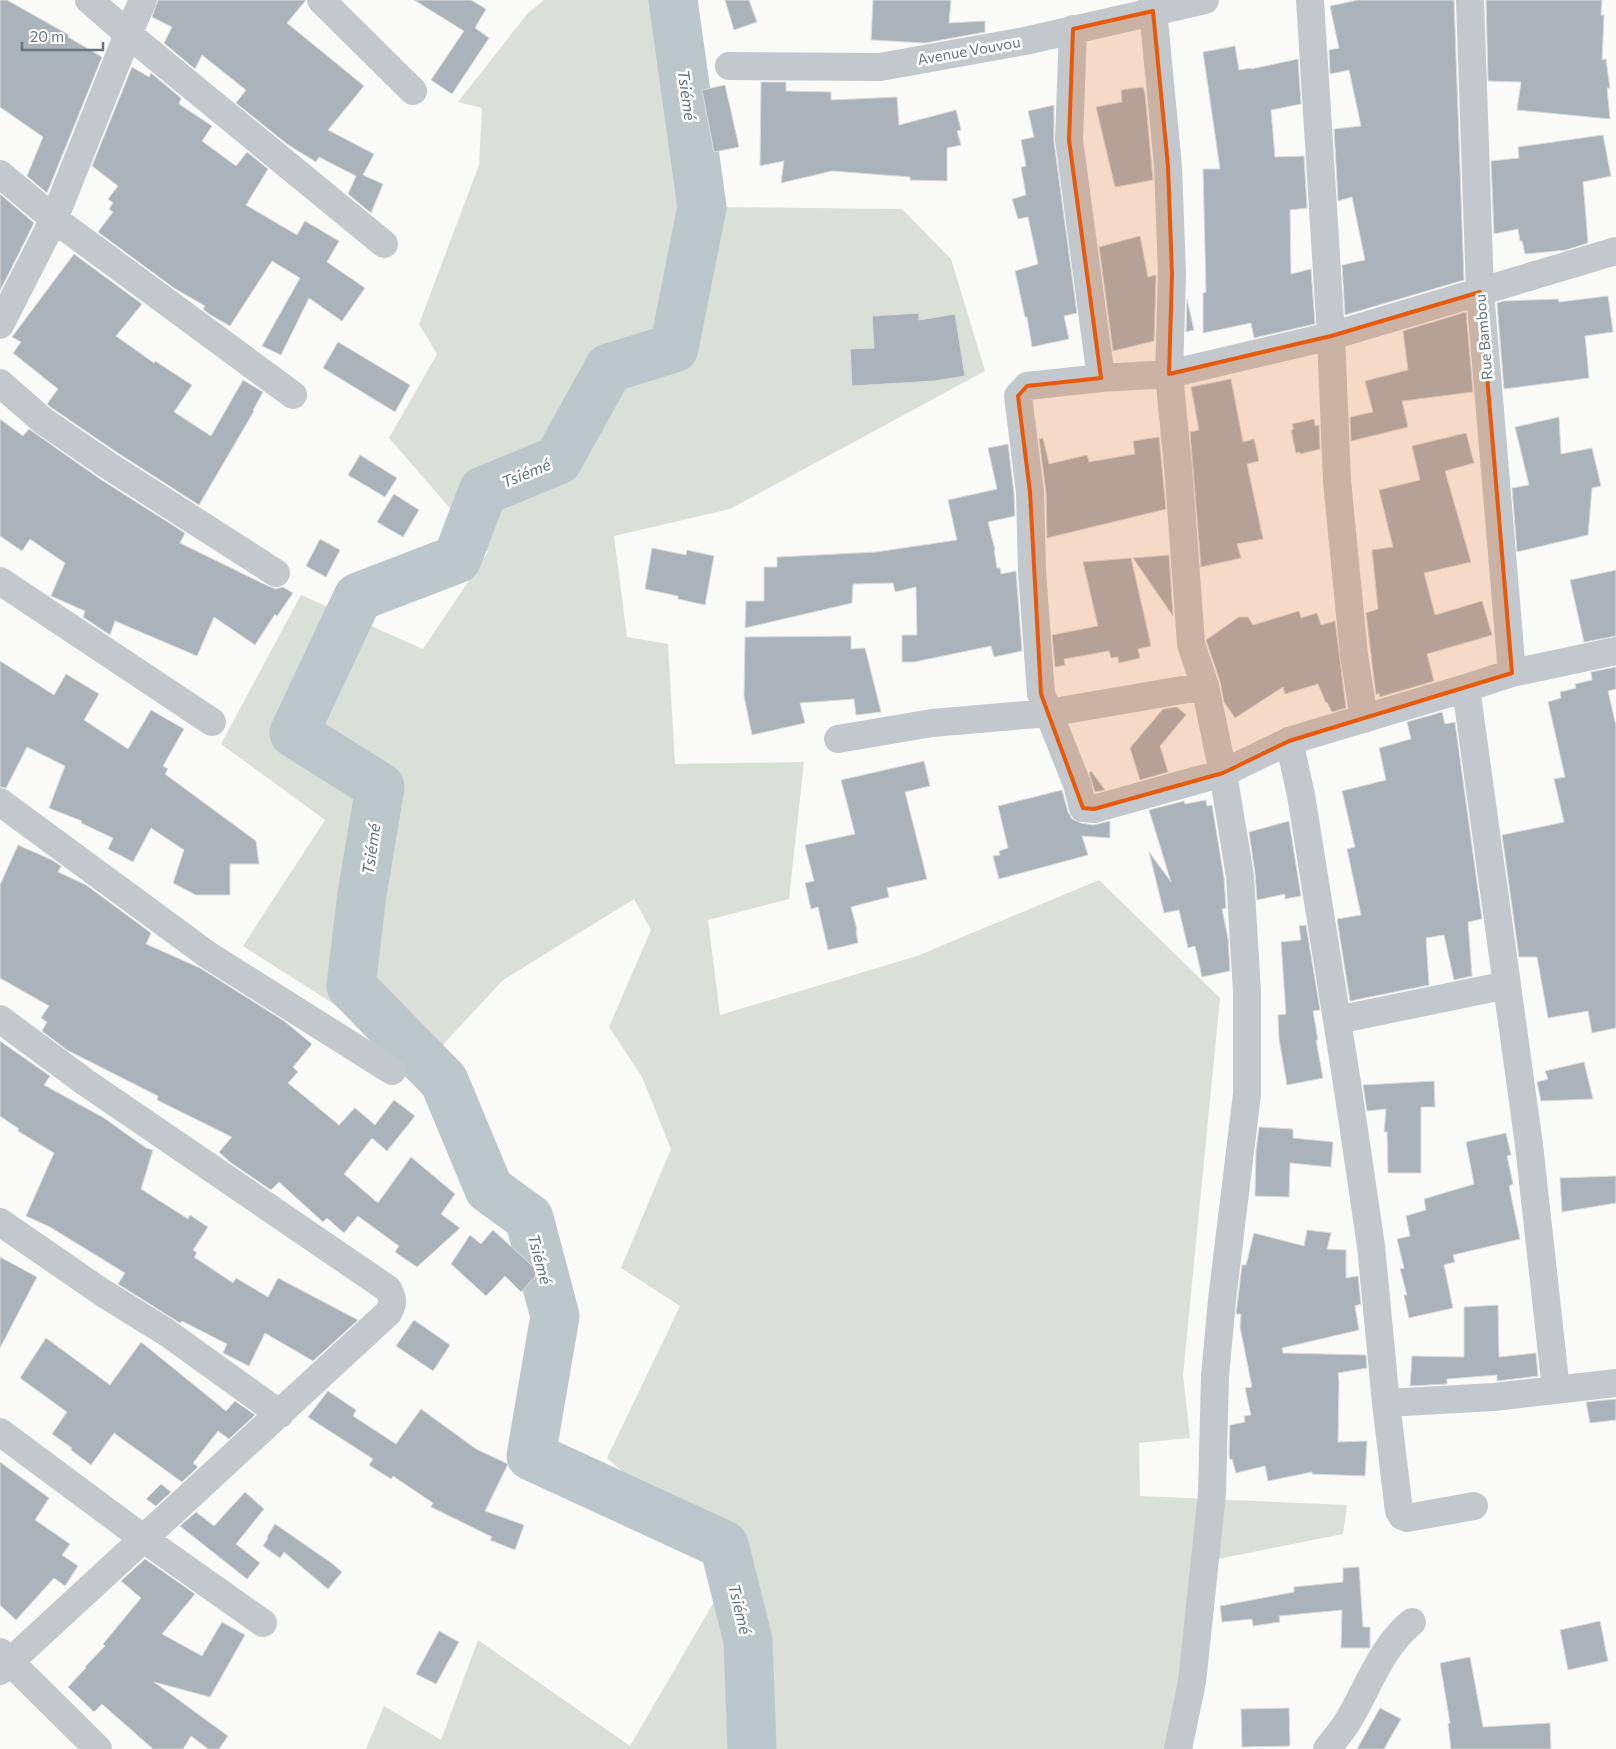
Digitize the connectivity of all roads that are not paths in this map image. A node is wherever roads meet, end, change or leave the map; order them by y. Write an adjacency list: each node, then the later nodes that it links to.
1 (89, 0): 9 (street)
2 (143, 0): 9 (street)
3 (321, 0): 11 (street)
4 (1205, 0): 7 (street, Avenue Vouvou)
5 (1310, 0): 18 (street)
6 (1470, 0): 16 (street, Rue Bambou)
7 (1153, 5): 8 (street, Avenue Vouvou); 19 (street)
8 (1073, 29): 10 (street, Avenue Vouvou); 20 (street)
9 (128, 34): 13 (street); 14 (street)
10 (729, 66)
11 (413, 91)
12 (0, 174): 13 (street)
13 (54, 219): 17 (street); 22 (street)
14 (384, 244)
15 (1616, 251): 16 (street)
16 (1480, 292): 18 (street); 26 (street, Rue Bambou)
17 (0, 325)
18 (1331, 336): 19 (street); 30 (street)
19 (1169, 374): 20 (street); 27 (street)
20 (1101, 378): 29 (street)
21 (0, 383): 23 (street)
22 (293, 395)
23 (276, 573)
24 (0, 581): 31 (street)
25 (1616, 651): 26 (street)
26 (1512, 673): 28 (street)
27 (1205, 686): 29 (street); 34 (street)
28 (1466, 688): 30 (street); 36 (street)
29 (1048, 713): 32 (street); 34 (street)
30 (1364, 719): 33 (street)
31 (212, 722)
32 (838, 739)
33 (1289, 741): 34 (street); 38 (street)
34 (1223, 773): 52 (street)
35 (0, 802): 39 (street)
36 (1507, 985): 38 (street); 42 (street)
37 (0, 1019): 44 (street)
38 (1338, 1020): 43 (street)
39 (392, 1071)
40 (0, 1222): 44 (street)
41 (1616, 1383): 42 (street)
42 (1556, 1390): 43 (street)
43 (1386, 1403): 46 (street)
44 (280, 1414): 47 (street)
45 (0, 1432): 47 (street)
46 (1474, 1506)
47 (144, 1539): 49 (street); 50 (street)
48 (1412, 1622): 53 (street)
49 (263, 1623)
50 (3, 1661): 51 (street)
51 (98, 1749)
52 (1178, 1749)
53 (1327, 1749)

